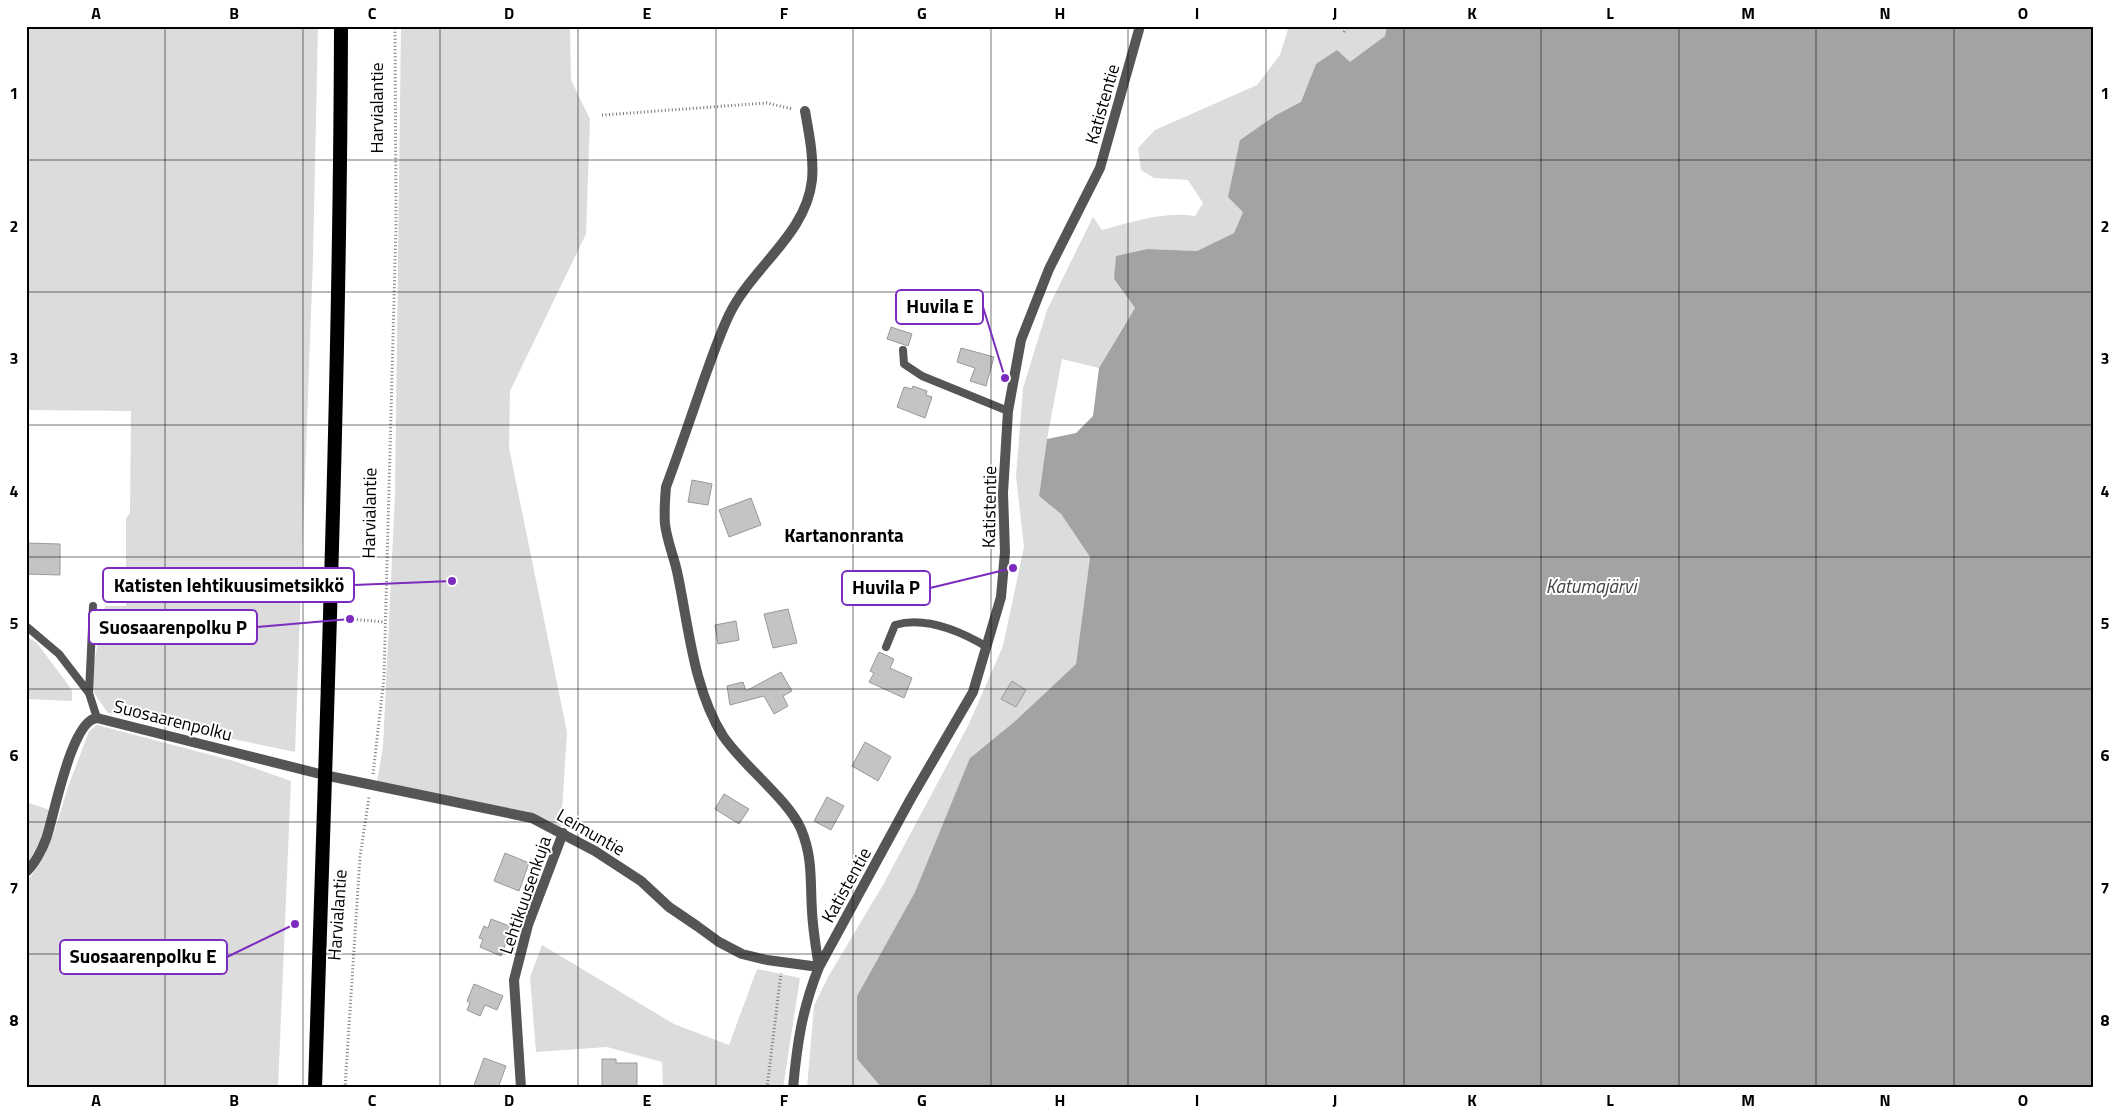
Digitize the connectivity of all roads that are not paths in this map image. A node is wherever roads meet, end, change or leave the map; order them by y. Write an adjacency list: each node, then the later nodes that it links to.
1 (341, 26): 12 (highway, Harvialantie)
2 (1140, 26): 5 (street, Katistentie)
3 (805, 112): 15 (street, Katistentie)
4 (902, 350): 5 (lane)
5 (1008, 411): 8 (street, Katistentie)
6 (93, 606): 10 (lane)
7 (26, 626): 10 (lane)
8 (987, 646): 9 (lane); 15 (street, Katistentie)
9 (886, 647)
10 (89, 693): 11 (lane)
11 (96, 718): 12 (street, Suosaarenpolku); 14 (street, Suosaarenpolku)
12 (324, 775): 13 (street, Leimuntie); 16 (highway, Harvialantie)
13 (563, 833): 15 (street, Leimuntie); 17 (street, Lehtikuusenkuja)
14 (26, 872)
15 (819, 968): 18 (street, Katistentie)
16 (315, 1088)
17 (521, 1088)
18 (793, 1088)

